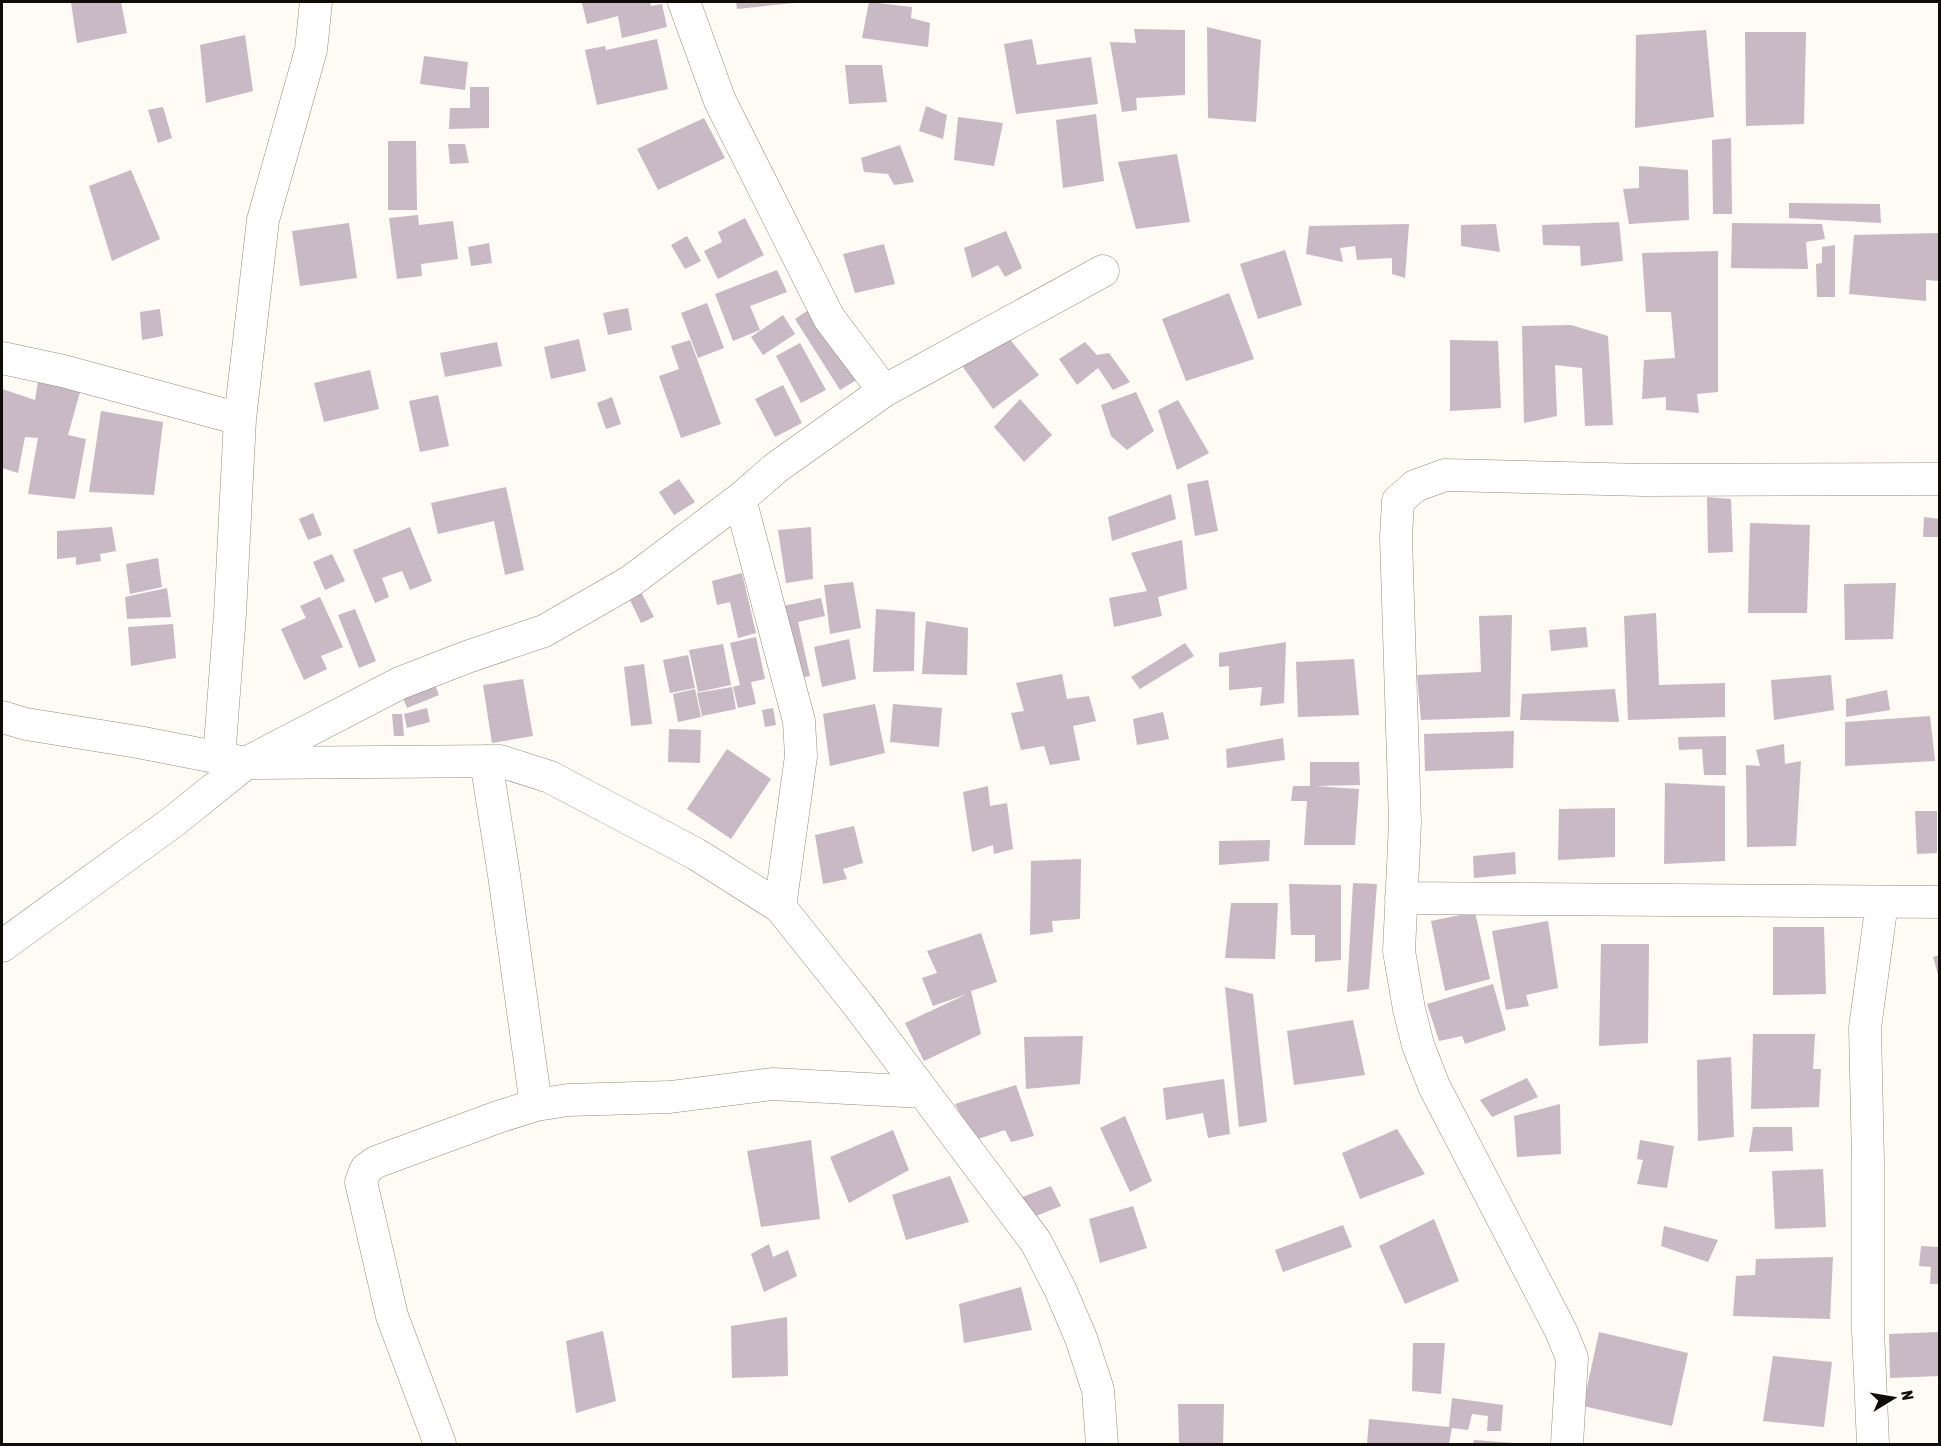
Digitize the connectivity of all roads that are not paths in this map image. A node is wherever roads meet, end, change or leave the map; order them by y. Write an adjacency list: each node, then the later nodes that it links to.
1 (316, 2): 6 (street)
2 (684, 2): 5 (street)
3 (1103, 271): 5 (street)
4 (2, 358): 6 (street)
5 (884, 391): 8 (street)
6 (240, 419): 10 (street)
7 (1940, 479): 12 (street)
8 (740, 499): 10 (street); 15 (street)
9 (2, 717): 10 (street)
10 (232, 761): 11 (street); 16 (street)
11 (486, 761): 15 (street); 18 (street)
12 (1401, 898): 13 (street); 21 (street)
13 (1882, 902): 14 (street); 22 (street)
14 (1940, 902)
15 (780, 907): 17 (street)
16 (2, 946)
17 (923, 1092): 18 (street); 20 (street)
18 (536, 1105): 19 (street)
19 (440, 1444)
20 (1102, 1444)
21 (1567, 1444)
22 (1873, 1444)

